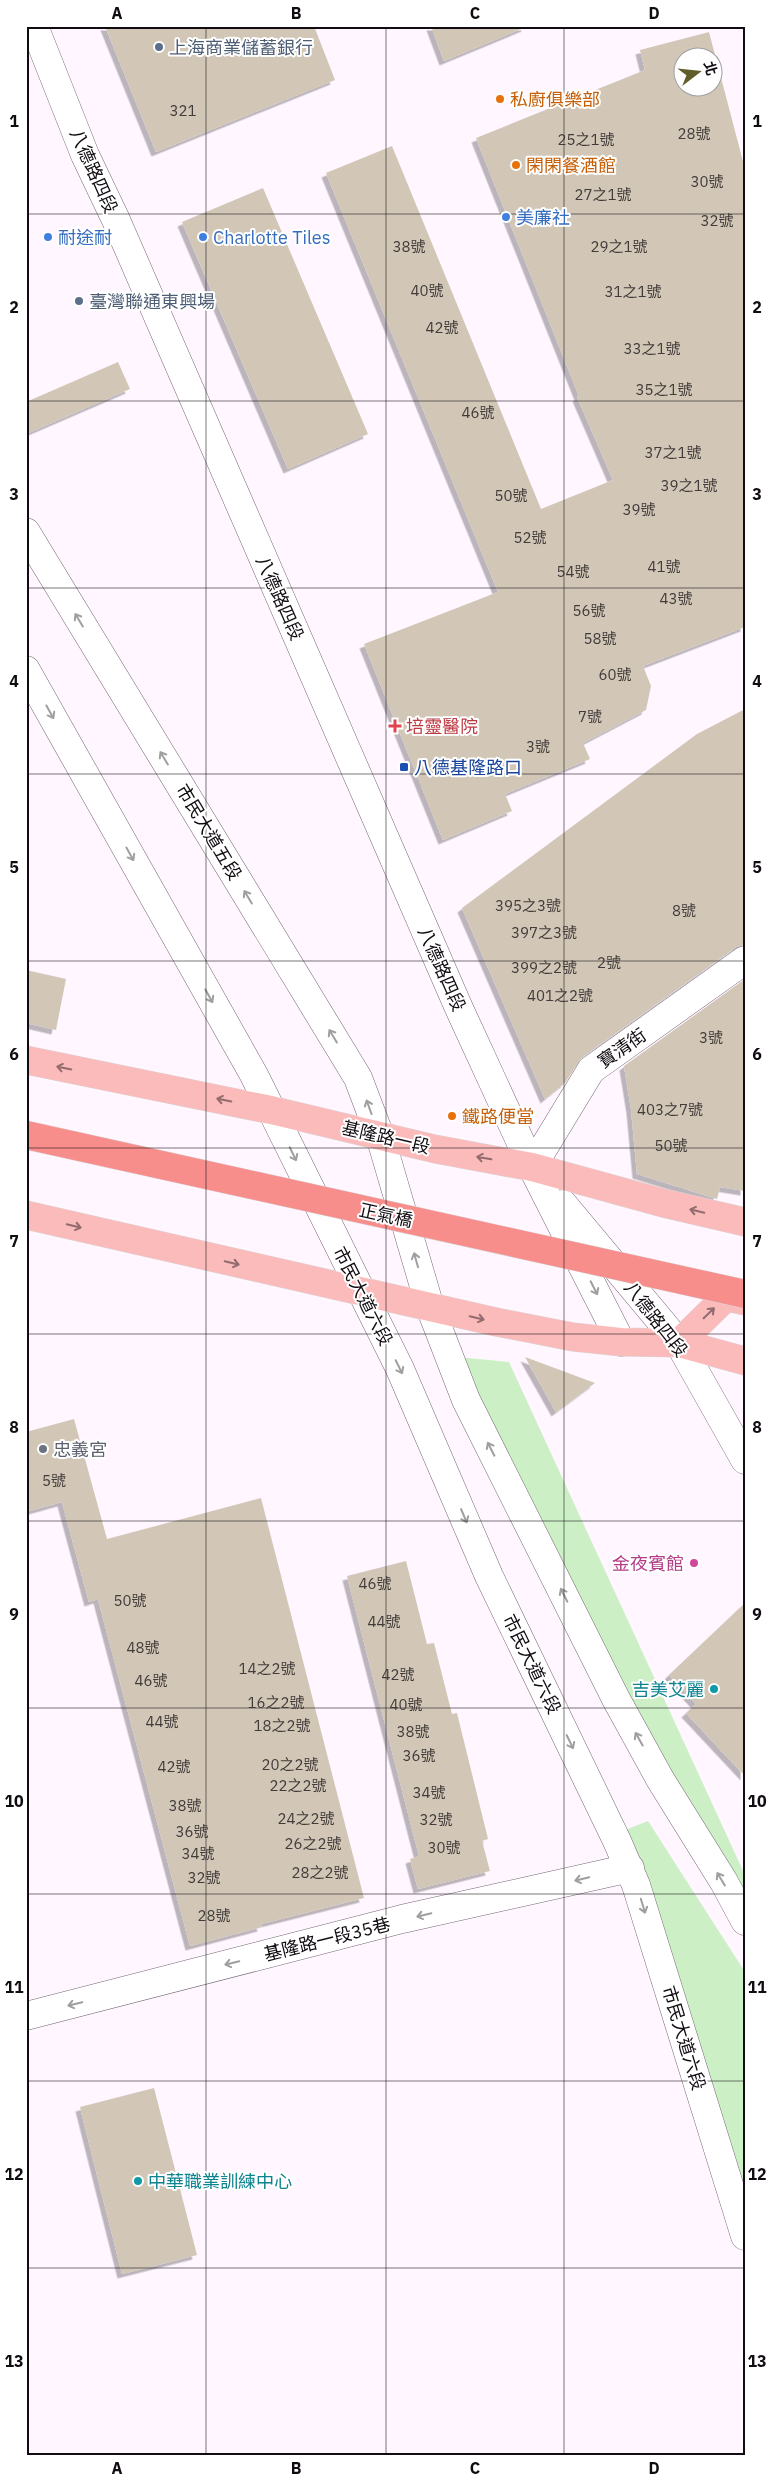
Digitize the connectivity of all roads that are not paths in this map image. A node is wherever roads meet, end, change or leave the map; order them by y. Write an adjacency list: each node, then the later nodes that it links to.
1 (34, 26): 9 (street, 八德路四段)
2 (26, 532): 8 (street, 市民大道五段, one-way to 2)
3 (26, 670): 6 (street, one-way to 6)
4 (745, 960): 9 (street, 寶清街)
5 (26, 1060): 6 (main road, 基隆路一段, one-way to 5)
6 (271, 1110): 8 (main road, 基隆路一段); 12 (street, 市民大道六段, one-way to 12)
7 (26, 1136): 13 (highway, 正氣橋, bridge)
8 (380, 1136): 9 (main road, 基隆路一段, one-way to 8); 15 (street, one-way to 8)
9 (532, 1167): 11 (main road, 基隆路一段, one-way to 9); 16 (street, 八德路四段, one-way to 16); 17 (street, 八德路四段)
10 (26, 1215): 12 (main road, one-way to 12)
11 (745, 1222)
12 (361, 1292): 15 (main road); 20 (street, 市民大道六段, one-way to 20)
13 (745, 1294)
14 (745, 1301): 17 (main road, one-way to 14)
15 (430, 1307): 16 (main road, one-way to 16); 21 (street, one-way to 15)
16 (621, 1342): 17 (main road)
17 (679, 1343): 18 (main road); 19 (street, 八德路四段)
18 (745, 1362)
19 (745, 1460)
20 (630, 1868): 22 (street, 基隆路一段35巷, one-way to 22); 23 (street, 市民大道六段, one-way to 23)
21 (745, 1922)
22 (26, 2016)
23 (745, 2236)

